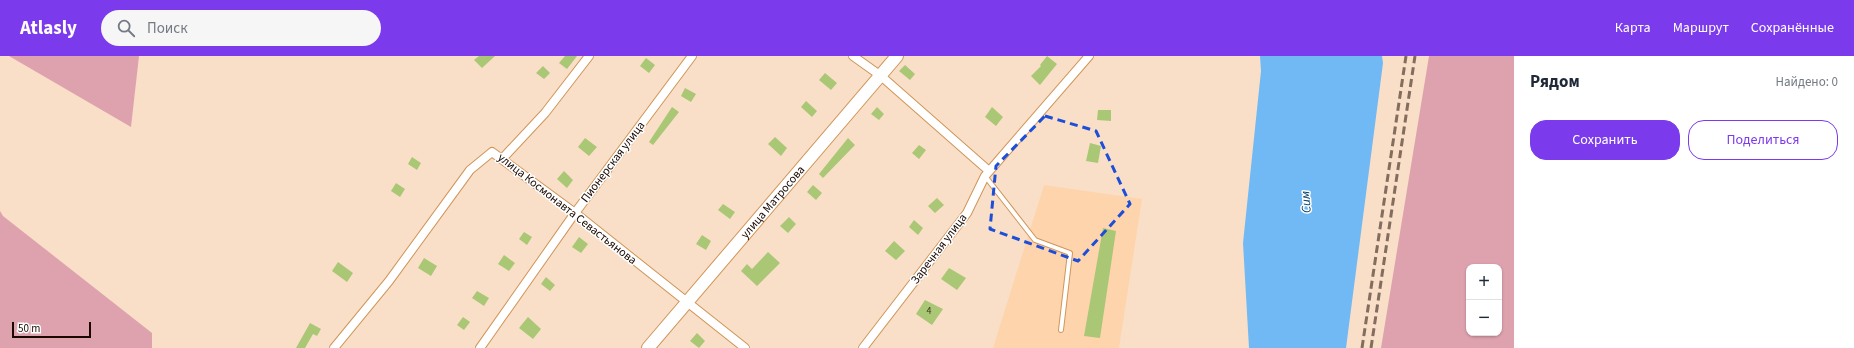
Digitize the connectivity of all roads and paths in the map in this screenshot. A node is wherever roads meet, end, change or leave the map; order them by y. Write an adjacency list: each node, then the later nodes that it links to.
1 (589, 56): 7 (street)
2 (692, 56): 9 (street, Пионерская улица)
3 (853, 56): 6 (street)
4 (897, 56): 6 (main road, улица Матросова)
5 (1089, 56): 8 (street, Заречная улица)
6 (881, 76): 8 (street); 10 (main road, улица Матросова)
7 (502, 159): 9 (street, улица Космонавта Севастьянова); 12 (street, улица Космонавта Севастьянова)
8 (987, 174): 11 (lane); 16 (street, Заречная улица)
9 (575, 213): 10 (street, улица Космонавта Севастьянова); 13 (street, Пионерская улица)
10 (687, 303): 14 (main road, улица Матросова); 15 (street, улица Космонавта Севастьянова)
11 (1061, 330)
12 (334, 348)
13 (480, 348)
14 (648, 348)
15 (745, 348)
16 (863, 348)

